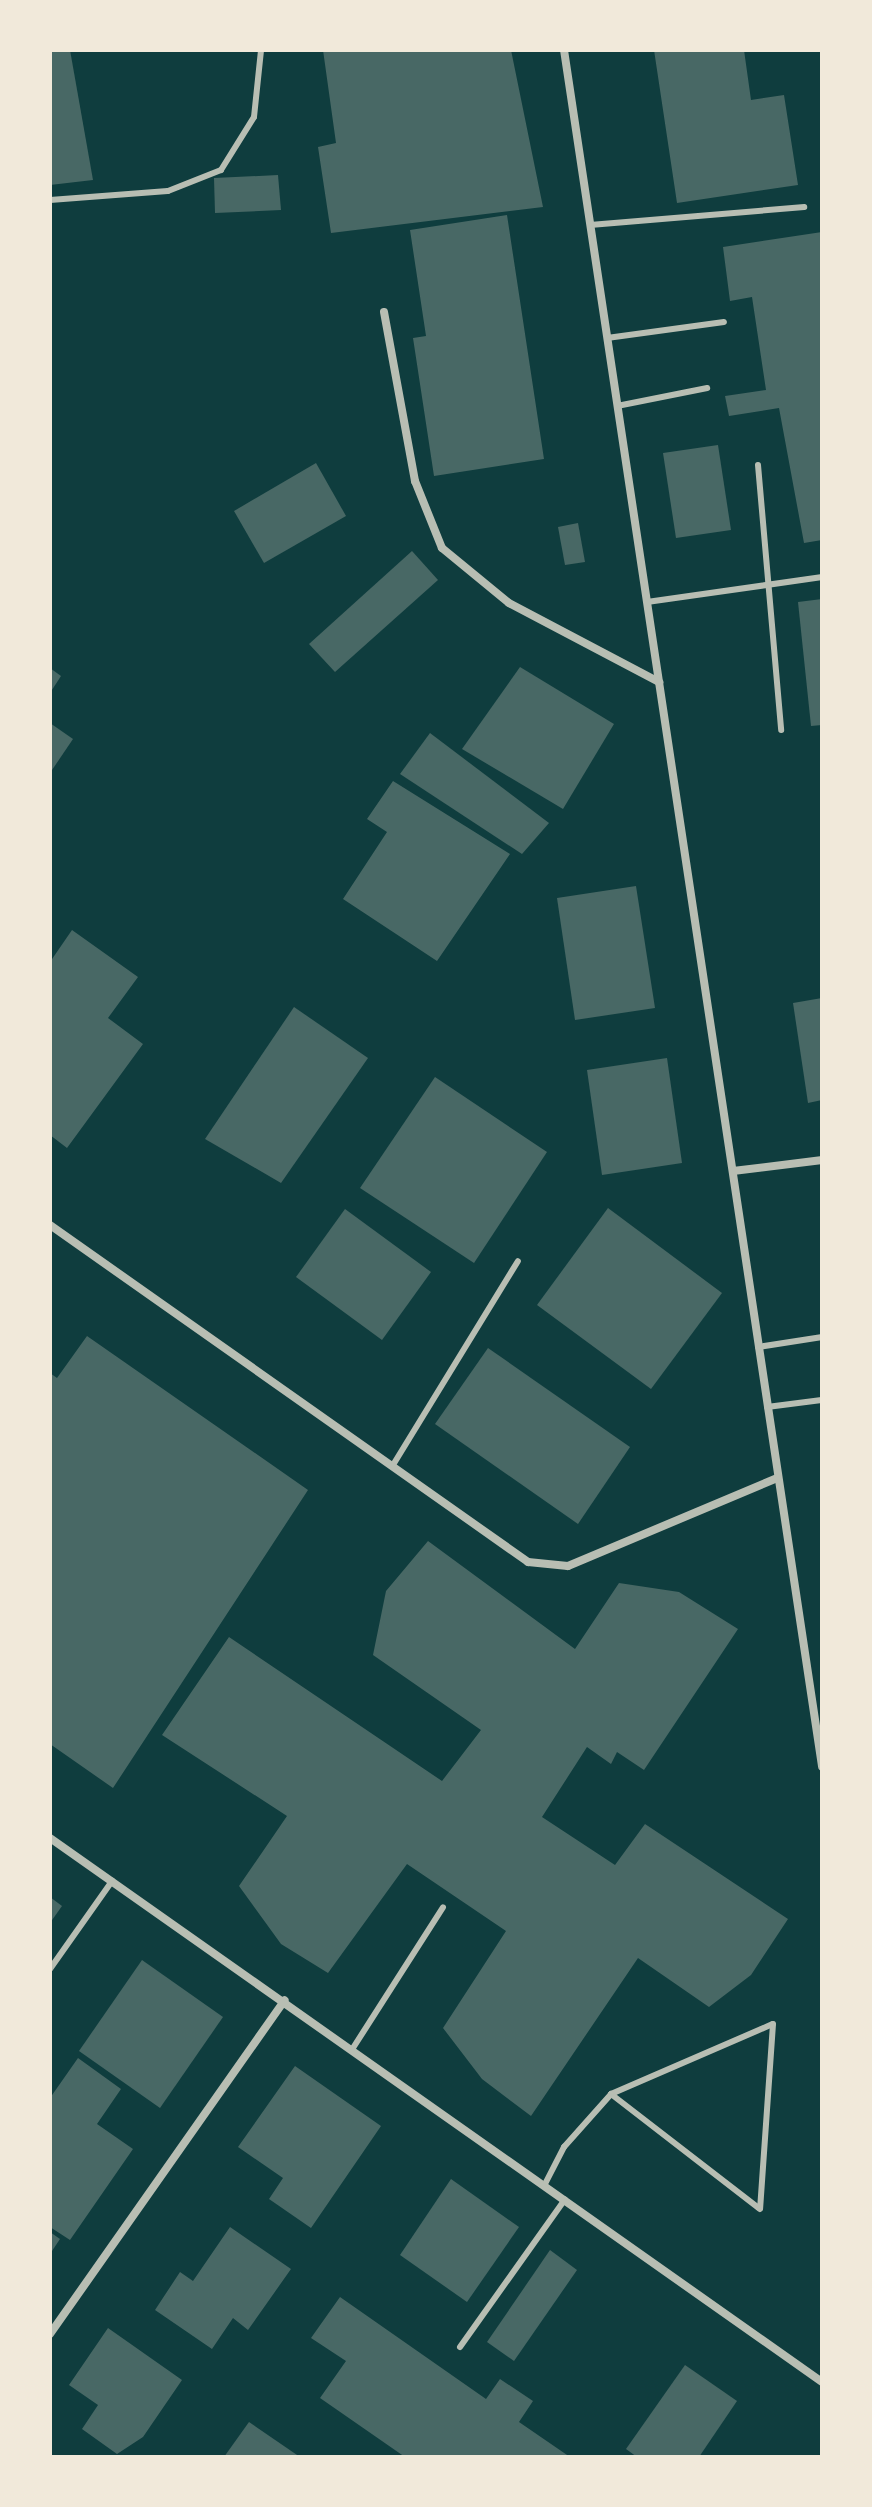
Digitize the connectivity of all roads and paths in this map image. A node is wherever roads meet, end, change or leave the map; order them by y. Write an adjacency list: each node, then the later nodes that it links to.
1 (261, 50): 3 (lane)
2 (564, 50): 5 (street)
3 (50, 200)
4 (804, 207): 5 (lane)
5 (590, 225): 8 (street)
6 (384, 312): 15 (street)
7 (724, 322): 8 (lane)
8 (607, 338): 10 (street)
9 (707, 388): 10 (lane)
10 (617, 406): 14 (street)
11 (758, 465): 13 (lane)
12 (822, 577): 13 (lane)
13 (768, 585): 14 (lane); 16 (lane)
14 (647, 602): 15 (street)
15 (659, 682): 18 (street)
16 (781, 730)
17 (822, 1160): 18 (street)
18 (733, 1171): 22 (street)
19 (50, 1225): 25 (street)
20 (518, 1261): 25 (lane)
21 (822, 1337): 22 (lane)
22 (758, 1347): 24 (street)
23 (822, 1400): 24 (lane)
24 (767, 1407): 26 (street)
25 (393, 1465): 26 (street)
26 (777, 1478): 27 (street)
27 (822, 1767)
28 (50, 1838): 29 (street)
29 (112, 1881): 31 (lane); 32 (street)
30 (443, 1907): 33 (lane)
31 (50, 1969)
32 (285, 2000): 33 (street); 37 (street)
33 (353, 2048): 35 (street)
34 (611, 2094): 34 (lane); 35 (lane)
35 (545, 2184): 36 (street)
36 (565, 2199): 38 (lane); 39 (street)
37 (50, 2334)
38 (460, 2347)
39 (822, 2382)

